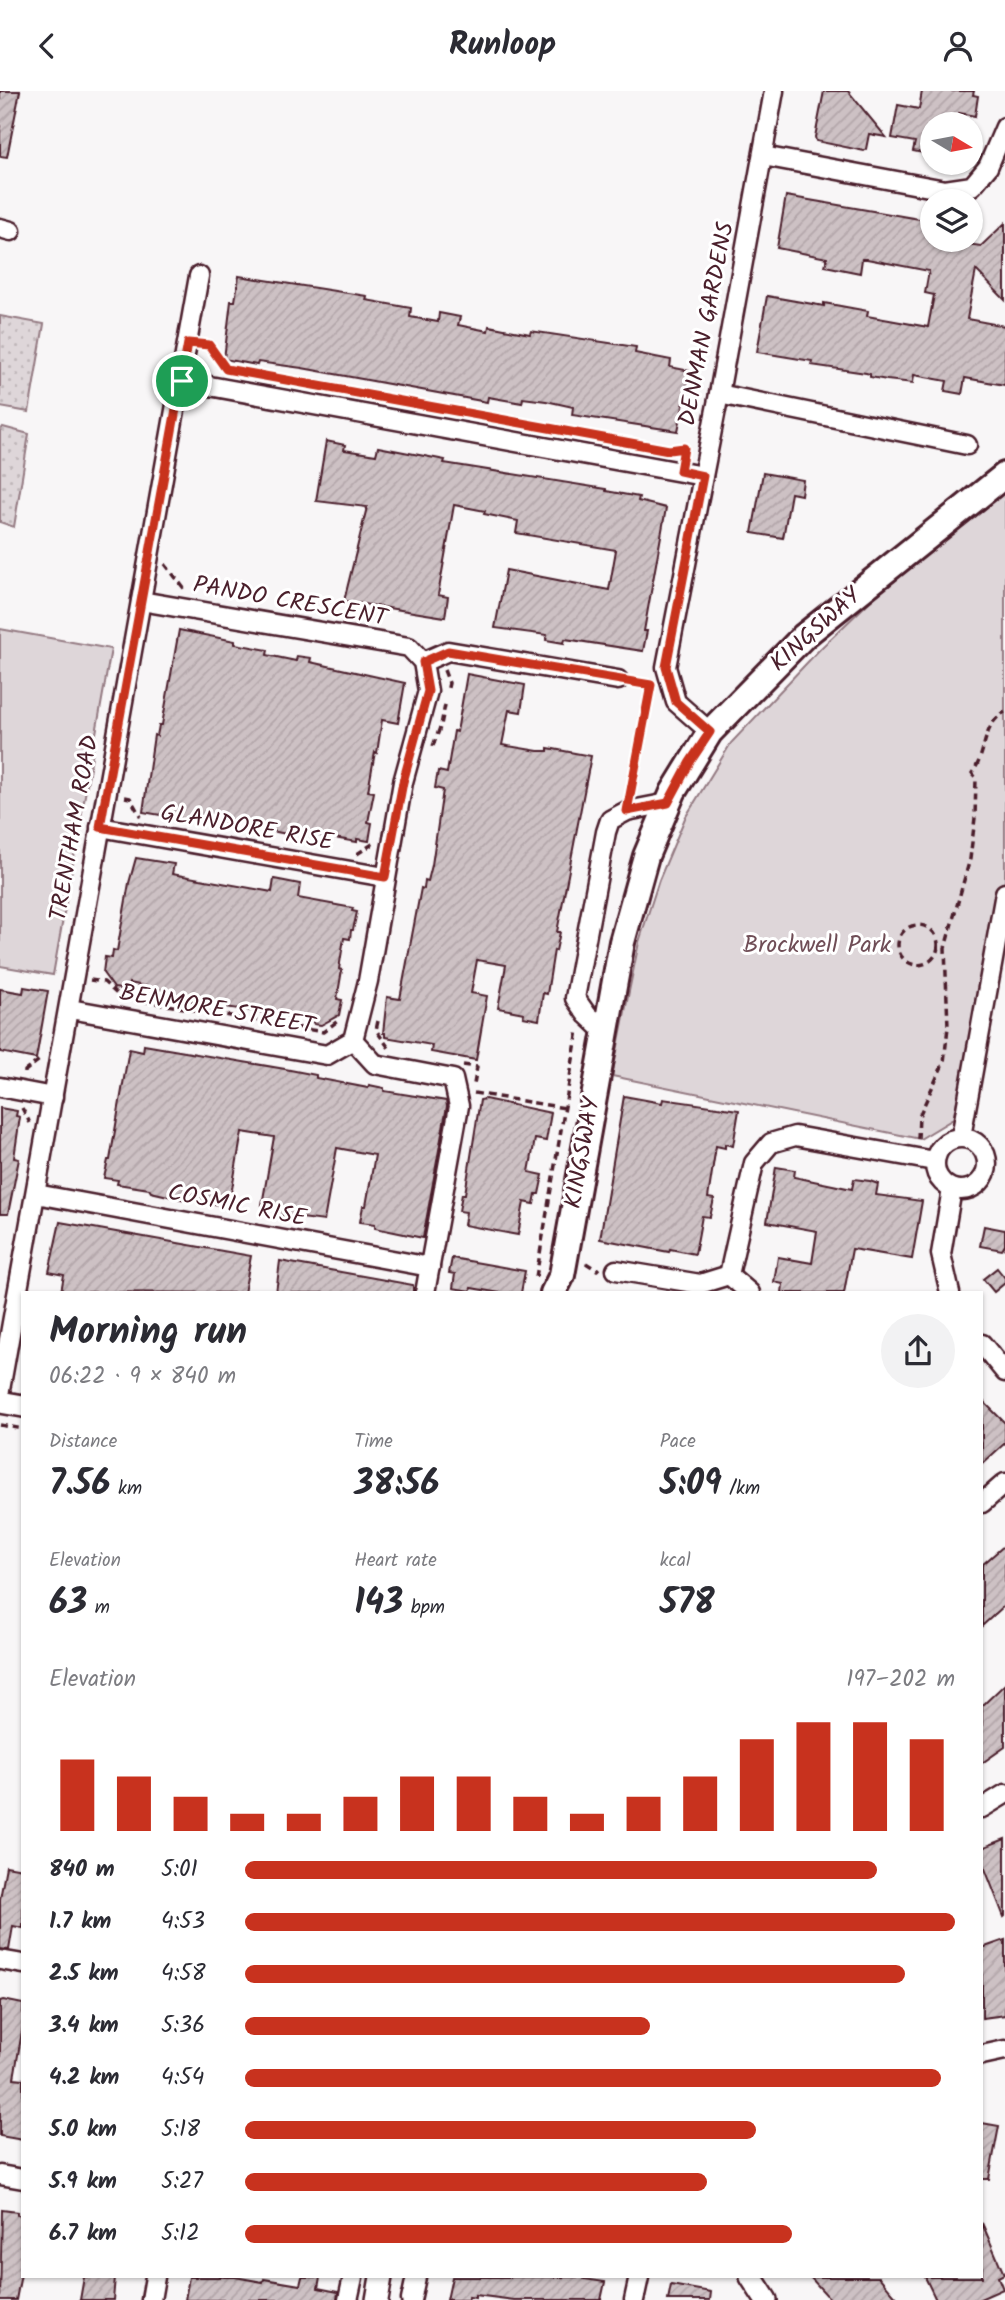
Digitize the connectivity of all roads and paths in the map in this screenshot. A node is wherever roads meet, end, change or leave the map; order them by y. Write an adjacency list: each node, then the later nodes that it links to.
1 (774, 91): 3 (street, DENMAN GARDENS)
2 (1005, 127): 3 (street)
3 (763, 156): 8 (street, DENMAN GARDENS)
4 (199, 276): 5 (street, TRENTHAM ROAD)
5 (188, 343): 6 (path); 7 (street, TRENTHAM ROAD)
6 (239, 372)
7 (182, 381): 11 (street); 14 (street, TRENTHAM ROAD)
8 (719, 394): 9 (street); 12 (street, DENMAN GARDENS)
9 (967, 445)
10 (669, 450): 11 (path)
11 (680, 471): 12 (street)
12 (703, 476): 18 (street, DENMAN GARDENS)
13 (1001, 479): 18 (main road, KINGSWAY)
14 (141, 601): 15 (street, PANDO CRESCENT); 19 (street, TRENTHAM ROAD)
15 (423, 662): 16 (street); 24 (street)
16 (618, 680): 21 (path)
17 (1005, 712): 29 (path)
18 (710, 732): 20 (main road, KINGSWAY)
19 (106, 795): 22 (path); 23 (street, TRENTHAM ROAD)
20 (668, 803): 21 (street); 34 (main road, KINGSWAY)
21 (627, 811): 34 (street, KINGSWAY)
22 (143, 820)
23 (100, 827): 26 (street, GLANDORE RISE); 30 (street, TRENTHAM ROAD)
24 (391, 843): 25 (path); 26 (street)
25 (354, 856)
26 (385, 877): 32 (street)
27 (1005, 893): 38 (street)
28 (938, 947): 28 (path); 29 (path)
29 (945, 948): 39 (path)
30 (74, 978): 31 (street, TRENTHAM ROAD); 32 (path)
31 (70, 1009): 35 (street, BENMORE STREET); 37 (street, TRENTHAM ROAD)
32 (359, 1018): 33 (path); 35 (street)
33 (378, 1021)
34 (596, 1023): 47 (main road, KINGSWAY); 47 (path)
35 (353, 1040): 44 (street)
36 (0, 1087): 37 (street)
37 (53, 1097): 43 (street, TRENTHAM ROAD)
38 (961, 1137): 40 (street); 41 (street)
39 (918, 1139)
40 (934, 1161): 42 (street); 46 (street)
41 (996, 1171): 42 (street)
42 (952, 1189): 51 (street)
43 (36, 1194): 44 (street, COSMIC RISE); 48 (street, TRENTHAM ROAD)
44 (430, 1267): 49 (street)
45 (616, 1270): 46 (street)
46 (729, 1275): 50 (street)
47 (553, 1285)
48 (21, 1291)
49 (425, 1291)
50 (748, 1291)
51 (949, 1291)
52 (20, 1301): 55 (street, TRENTHAM ROAD)
53 (983, 1345): 54 (street)
54 (1005, 1372)
55 (0, 1390)
56 (0, 1402): 57 (street)
57 (21, 1406)
58 (0, 1416): 59 (street)
59 (21, 1420)
60 (0, 1425): 61 (path)
61 (21, 1429)
62 (1005, 1483): 63 (street)
63 (983, 1502)
64 (1005, 1794): 65 (street)
65 (983, 1807)
66 (0, 1960): 67 (street)
67 (21, 1964)
68 (1005, 2050): 69 (street)
69 (983, 2055)
70 (0, 2175): 71 (street)
71 (21, 2179)
72 (155, 2278): 78 (street)
73 (353, 2278): 79 (street)
74 (381, 2278): 80 (street)
75 (416, 2278): 81 (street)
76 (639, 2278): 82 (street)
77 (752, 2278): 83 (street)
78 (151, 2300)
79 (348, 2300)
80 (377, 2300)
81 (411, 2300)
82 (634, 2300)
83 (766, 2300)

